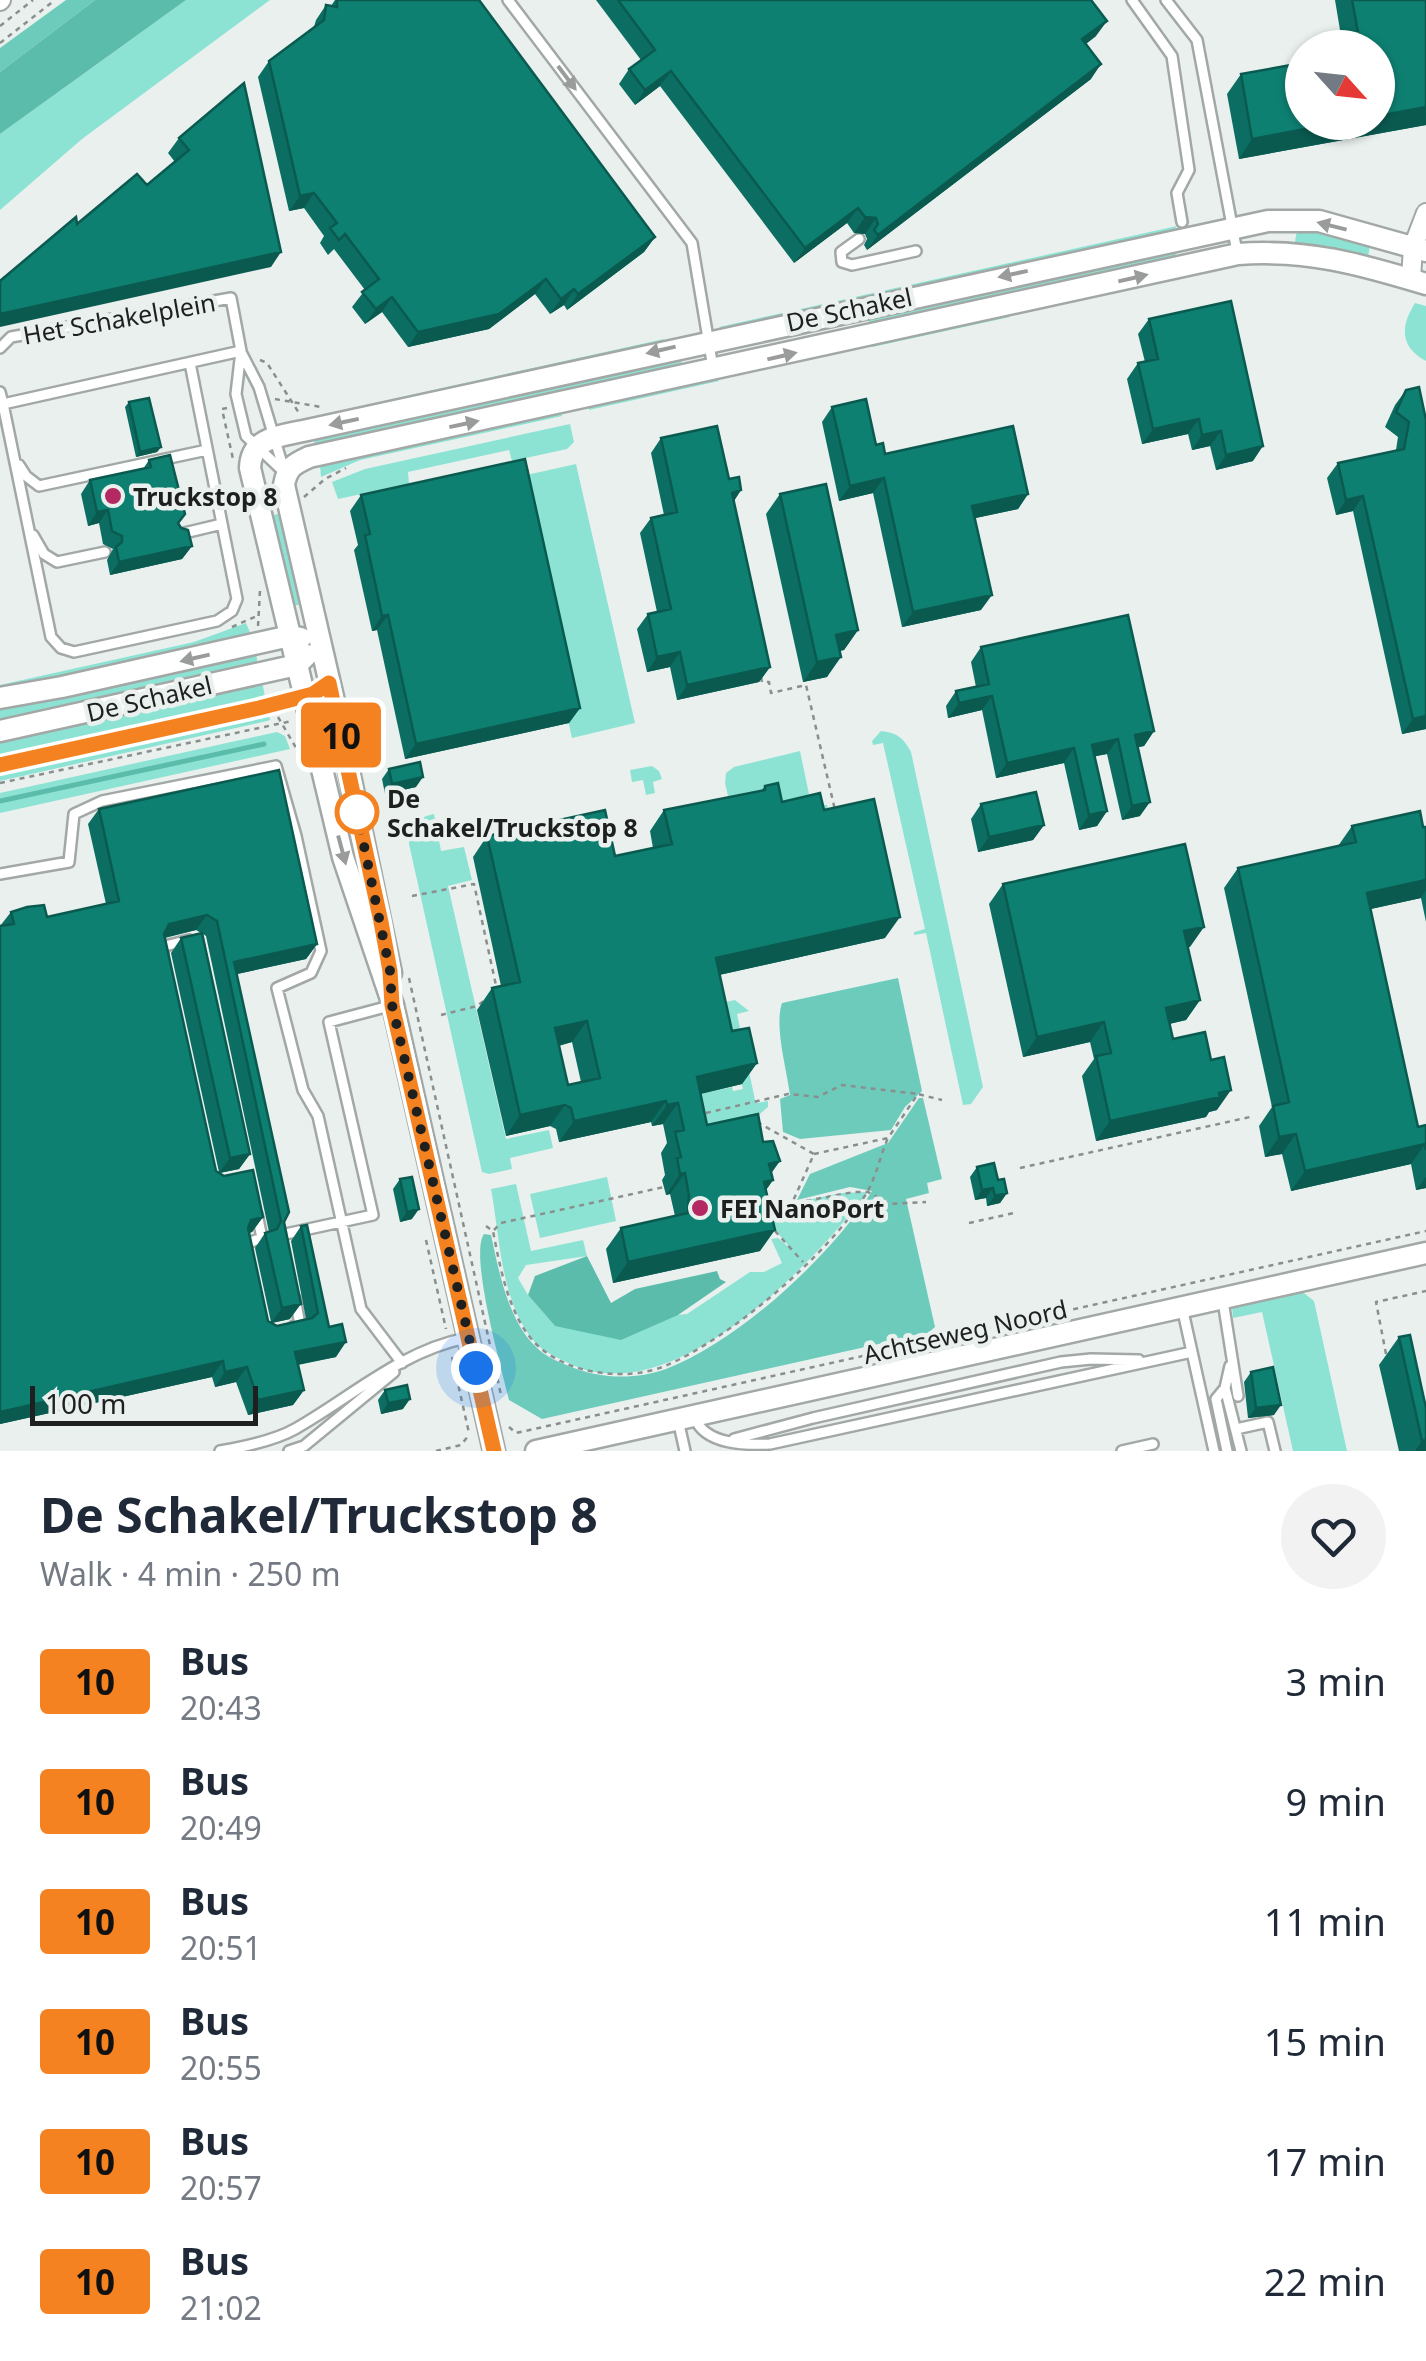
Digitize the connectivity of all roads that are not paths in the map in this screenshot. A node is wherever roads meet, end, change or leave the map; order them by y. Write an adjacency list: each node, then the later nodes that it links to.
1 (508, 0): 12 (lane, one-way to 12)
2 (1132, 0): 5 (lane)
3 (1166, 0): 6 (lane)
4 (1426, 213): 8 (street)
5 (1182, 222)
6 (1232, 227): 8 (street, De Schakel, one-way to 6); 10 (lane); 12 (street, De Schakel, one-way to 12)
7 (858, 238): 9 (lane)
8 (1420, 249): 11 (street)
9 (916, 250)
10 (1238, 254): 11 (street, De Schakel); 16 (street, De Schakel, one-way to 10)
11 (1418, 280)
12 (708, 340): 16 (lane); 19 (street, De Schakel, one-way to 19)
13 (0, 348): 14 (lane, Het Schakelplein)
14 (240, 352): 15 (lane); 19 (lane); 19 (lane)
15 (190, 363): 18 (lane); 20 (lane)
16 (714, 371): 22 (street, De Schakel, one-way to 16)
17 (0, 392): 18 (lane)
18 (1, 405): 21 (lane)
19 (264, 442): 22 (lane); 22 (lane); 27 (street)
20 (208, 450): 21 (lane); 23 (lane)
21 (13, 454): 24 (lane)
22 (286, 474): 28 (street)
23 (222, 524): 24 (lane); 25 (lane)
24 (29, 529): 26 (lane)
25 (177, 535)
26 (105, 552)
27 (290, 636): 28 (street, De Schakel); 29 (street); 31 (street, De Schakel, one-way to 31)
28 (319, 643): 29 (street); 30 (street)
29 (297, 665): 32 (street); 33 (street, De Schakel)
30 (329, 683): 32 (lane, De Schakel); 38 (street)
31 (0, 698)
32 (306, 707): 34 (lane, De Schakel); 38 (street, one-way to 38)
33 (0, 731)
34 (0, 765)
35 (0, 874): 52 (lane)
36 (198, 938): 37 (lane)
37 (165, 965)
38 (392, 1005): 40 (lane); 49 (street)
39 (256, 1207): 41 (lane)
40 (282, 1235): 41 (lane); 42 (lane)
41 (262, 1238): 44 (lane)
42 (285, 1253)
43 (1426, 1253): 46 (street, Achtseweg Noord)
44 (249, 1260)
45 (293, 1289): 48 (lane)
46 (1222, 1298): 47 (street, Achtseweg Noord); 53 (lane)
47 (1182, 1307): 50 (lane); 56 (street, Achtseweg Noord)
48 (282, 1329)
49 (458, 1340): 52 (lane); 62 (street)
50 (1192, 1352): 51 (lane); 66 (lane)
51 (1153, 1360): 58 (lane); 58 (lane)
52 (404, 1362): 60 (lane); 61 (lane)
53 (1231, 1362): 54 (lane); 55 (lane)
54 (1225, 1388): 57 (lane); 67 (lane)
55 (1238, 1396)
56 (686, 1417): 58 (lane); 63 (street, Achtseweg Noord); 64 (lane)
57 (1236, 1429): 68 (lane); 69 (lane)
58 (721, 1439)
59 (1153, 1444): 65 (lane)
60 (220, 1451)
61 (289, 1451)
62 (494, 1451)
63 (536, 1451)
64 (685, 1451)
65 (1122, 1451)
66 (1214, 1451)
67 (1227, 1451)
68 (1241, 1451)
69 (1274, 1451)

